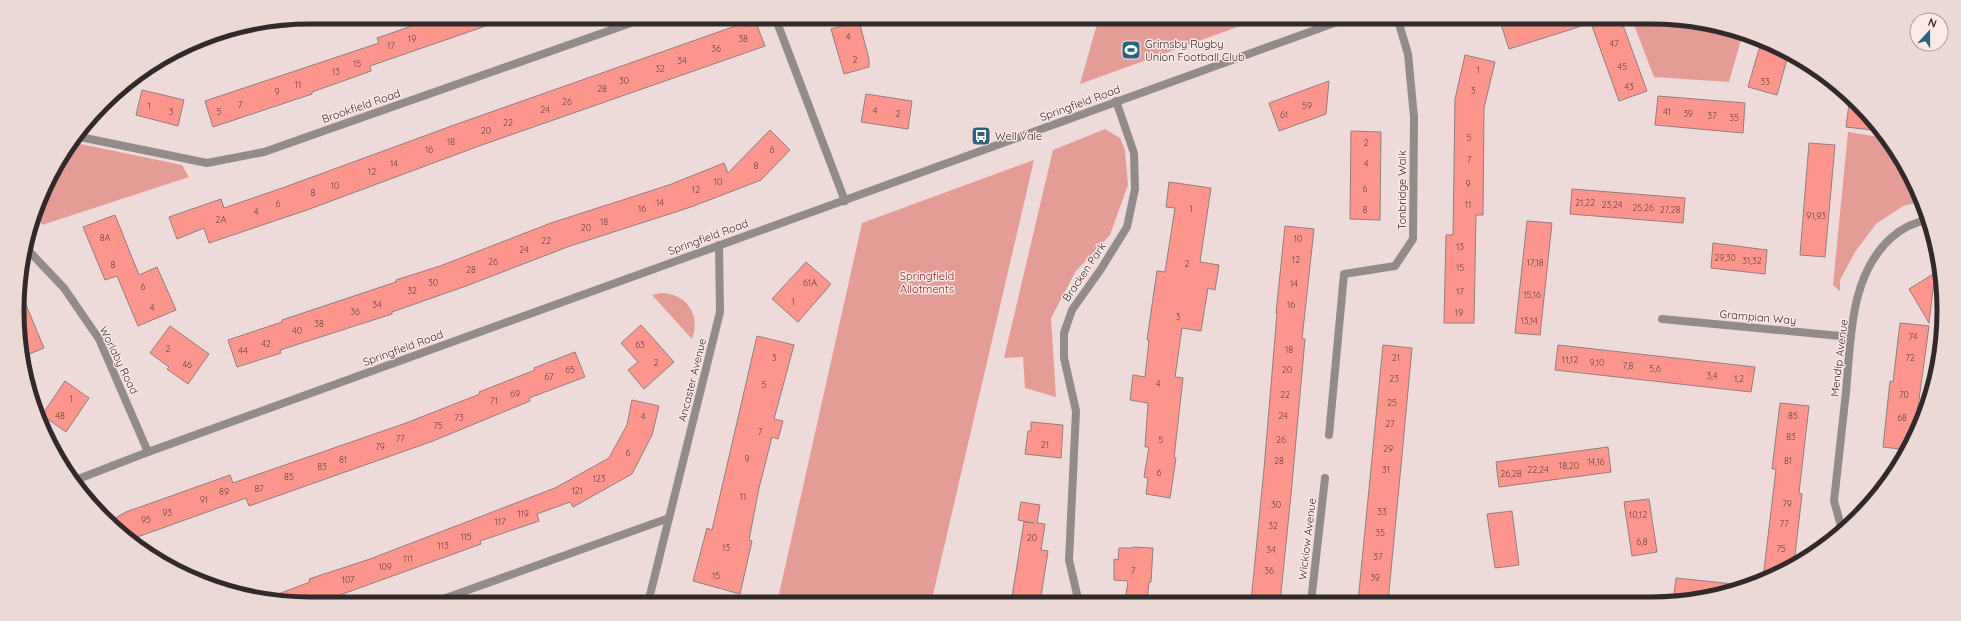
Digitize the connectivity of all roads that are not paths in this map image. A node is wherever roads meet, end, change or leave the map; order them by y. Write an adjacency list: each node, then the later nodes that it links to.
1 (628, 24): 6 (street, Brookfield Road)
2 (778, 24): 7 (street)
3 (1331, 24): 5 (street, Springfield Road)
4 (1399, 24): 13 (street, Tonbridge Walk)
5 (1116, 101): 7 (street, Springfield Road); 21 (street, Bracken Park)
6 (82, 137)
7 (845, 201): 9 (street, Springfield Road)
8 (1923, 221): 12 (street, Mendip Avenue)
9 (719, 245): 14 (street, Springfield Road); 17 (street, Ancaster Avenue)
10 (30, 253): 14 (street, Worlaby Road)
11 (1662, 319): 12 (street, Grampian Way)
12 (1852, 337): 18 (street, Mendip Avenue)
13 (1329, 435)
14 (148, 452): 16 (street, Springfield Road)
15 (1325, 478): 22 (street, Wicklow Avenue)
16 (79, 479)
17 (669, 518): 19 (street); 20 (street, Ancaster Avenue)
18 (1841, 524)
19 (449, 597)
20 (649, 597)
21 (1078, 597)
22 (1312, 597)

